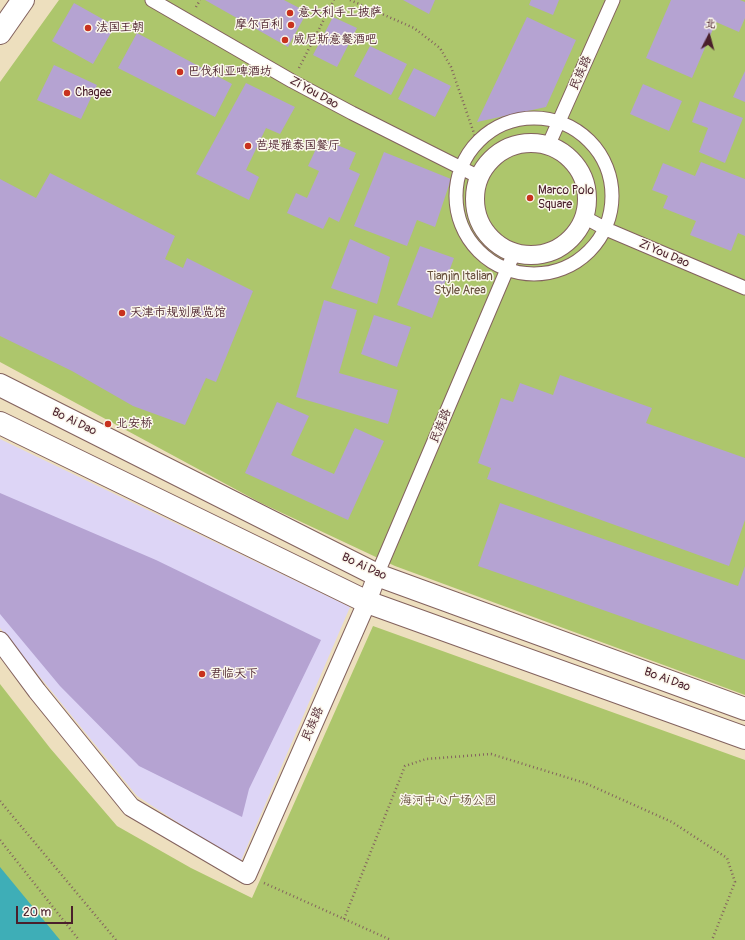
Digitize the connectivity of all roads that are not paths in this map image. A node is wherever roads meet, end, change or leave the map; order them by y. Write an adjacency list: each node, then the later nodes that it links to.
1 (23, 0): 4 (main road)
2 (152, 0): 7 (street, Zi You Dao)
3 (613, 0): 5 (street, 民族路)
4 (0, 33)
5 (559, 121): 6 (street, 民族路); 7 (street); 10 (street)
6 (548, 146): 8 (street); 9 (street)
7 (460, 167): 8 (street, Zi You Dao); 12 (street)
8 (479, 177): 11 (street)
9 (584, 218): 10 (street, Zi You Dao); 11 (street)
10 (606, 229): 12 (street); 13 (street, Zi You Dao)
11 (514, 253): 12 (street, 民族路)
12 (507, 270): 16 (street, 民族路)
13 (745, 288)
14 (0, 385): 16 (main road, Bo Ai Dao)
15 (0, 423): 17 (main road)
16 (377, 575): 17 (street, 民族路); 19 (main road, Bo Ai Dao)
17 (367, 602): 18 (street, 民族路); 20 (main road)
18 (0, 641)
19 (745, 709)
20 (745, 738)

